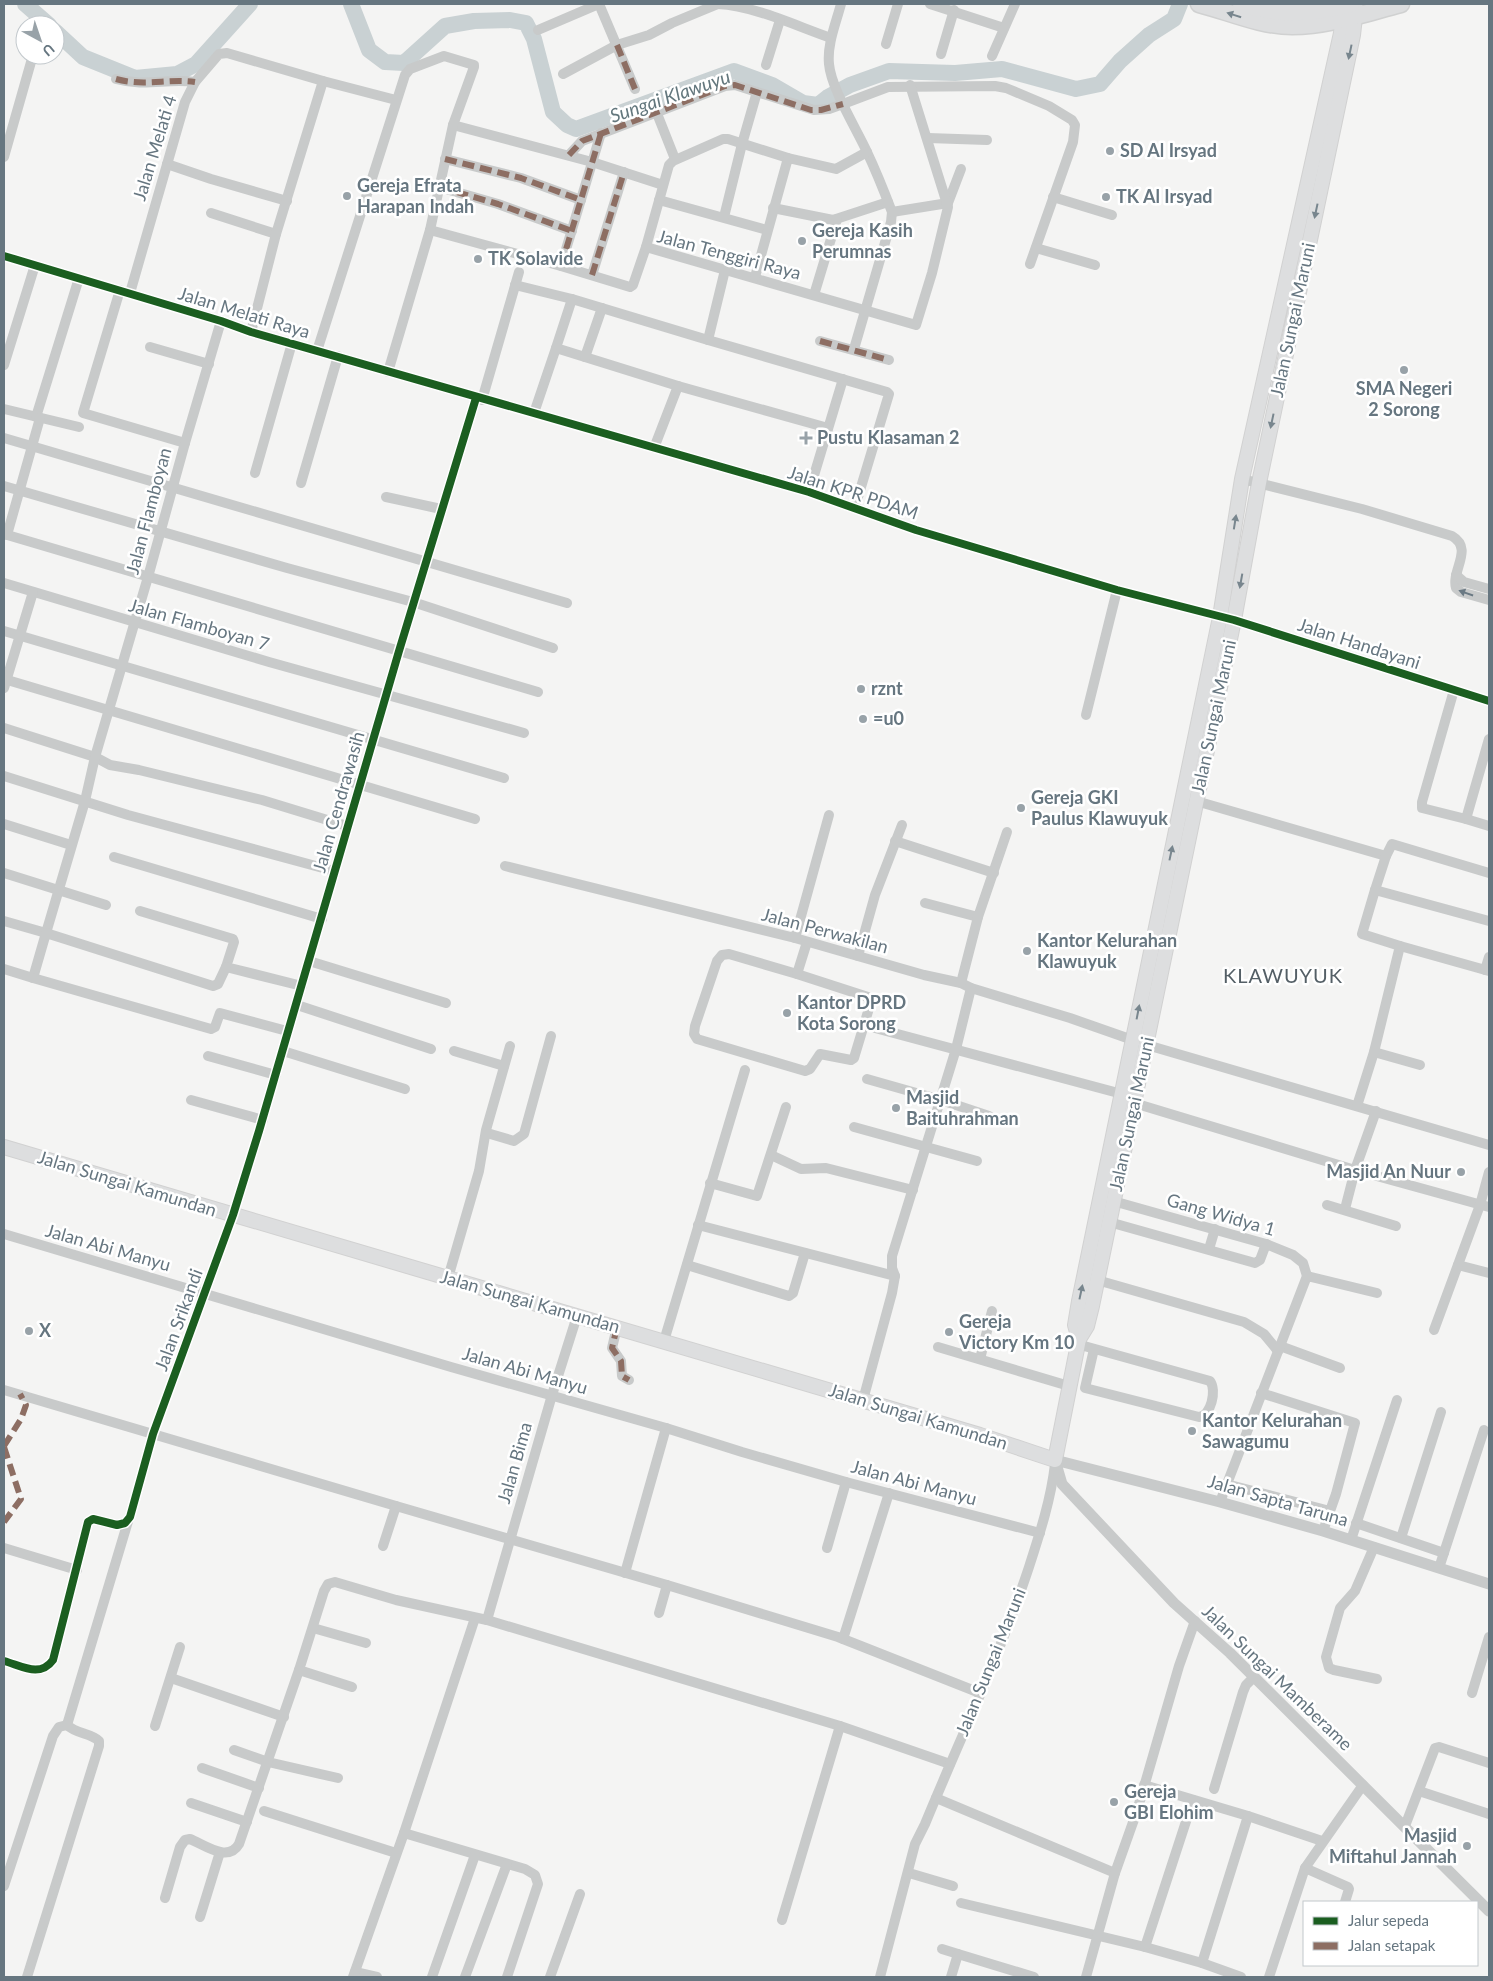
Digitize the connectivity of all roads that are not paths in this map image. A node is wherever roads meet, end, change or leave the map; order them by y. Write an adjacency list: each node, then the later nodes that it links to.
1 (599, 4): 14 (street); 17 (street)
2 (718, 4): 12 (street); 17 (street)
3 (841, 4): 15 (street)
4 (898, 4): 16 (street)
5 (930, 4): 10 (street)
6 (1015, 4): 13 (street)
7 (1241, 4): 11 (highway)
8 (1401, 4): 11 (highway)
9 (1203, 5): 11 (highway, one-way to 9)
10 (954, 10): 13 (street); 18 (street)
11 (1350, 10): 110 (main road, Jalan Sungai Maruni); 112 (main road, Jalan Sungai Maruni, one-way to 112)
12 (780, 20): 15 (street); 21 (street)
13 (1004, 28): 19 (street)
14 (538, 30)
15 (831, 38): 30 (street)
16 (886, 44)
17 (617, 45): 22 (street); 27 (street)
18 (942, 54)
19 (992, 56)
20 (30, 65): 39 (street)
21 (766, 65)
22 (563, 74)
23 (116, 79): 25 (street)
24 (323, 81): 25 (street, Jalan Melati 4); 29 (street, Jalan Melati 4); 52 (street)
25 (195, 82): 44 (street, Jalan Melati 4)
26 (910, 86): 30 (street); 34 (street); 49 (street)
27 (635, 89)
28 (757, 92): 30 (street); 31 (street); 36 (street)
29 (396, 100): 32 (street); 90 (street)
30 (843, 103): 37 (street)
31 (656, 111): 33 (street); 42 (street)
32 (453, 124): 38 (street); 41 (street)
33 (600, 133): 38 (street); 43 (street)
34 (928, 138): 35 (street); 53 (street)
35 (987, 140)
36 (742, 144): 40 (street); 42 (street); 58 (street)
37 (867, 152): 40 (street); 54 (street)
38 (569, 155): 43 (street)
39 (4, 157)
40 (788, 158): 55 (street)
41 (445, 159): 48 (street); 50 (street)
42 (675, 159): 47 (street)
43 (592, 162): 46 (street); 50 (street)
44 (167, 164): 52 (street); 77 (street, Jalan Melati 4)
45 (961, 169): 53 (street)
46 (624, 172): 47 (street); 73 (street)
47 (663, 185): 51 (street)
48 (439, 187): 60 (street); 62 (street)
49 (1053, 196): 57 (street); 65 (street)
50 (581, 200): 62 (street)
51 (659, 200): 58 (street); 64 (street)
52 (287, 201): 63 (street)
53 (948, 203): 54 (street); 81 (street, Jalan Tenggiri Raya)
54 (890, 207): 59 (street); 81 (street)
55 (774, 208): 59 (street); 61 (street)
56 (211, 213): 63 (street)
57 (1112, 215)
58 (724, 217): 61 (street)
59 (836, 220): 78 (street)
60 (430, 230): 70 (street, Jalan Tenggiri Raya); 96 (street)
61 (767, 230): 74 (street)
62 (572, 231): 70 (street)
63 (276, 234): 83 (street)
64 (646, 247): 71 (street, Jalan Tenggiri Raya); 73 (street, Jalan Tenggiri Raya)
65 (1036, 248): 67 (street); 69 (street)
66 (4, 256): 68 (street, Jalan Melati Raya)
67 (1030, 264)
68 (35, 265): 75 (street, Jalan Melati Raya); 95 (street)
69 (1094, 265)
70 (561, 266): 73 (street, Jalan Tenggiri Raya)
71 (725, 270): 74 (street, Jalan Tenggiri Raya); 84 (street)
72 (520, 272): 76 (street)
73 (592, 275)
74 (754, 277): 78 (street, Jalan Tenggiri Raya)
75 (79, 278): 77 (street, Jalan Melati Raya); 102 (street)
76 (515, 285): 79 (street); 99 (street)
77 (125, 291): 82 (street, Jalan Melati Raya); 106 (street, Jalan Melati 4)
78 (814, 296): 81 (street, Jalan Tenggiri Raya)
79 (572, 299): 80 (street); 88 (street)
80 (602, 308): 84 (street); 92 (street)
81 (865, 311): 89 (street)
82 (221, 321): 83 (street, Jalan Melati Raya); 94 (street, Jalan Flamboyan)
83 (250, 332): 86 (street, Jalan Melati Raya)
84 (708, 340): 97 (street)
85 (820, 341): 89 (street)
86 (292, 343): 90 (street, Jalan Melati Raya); 109 (street)
87 (150, 347): 94 (street)
88 (556, 348): 92 (street); 101 (street)
89 (854, 349): 93 (street)
90 (317, 351): 91 (street, Jalan Melati Raya)
91 (338, 356): 96 (street, Jalan Melati Raya); 111 (street)
92 (585, 357): 98 (street)
93 (889, 360)
94 (209, 364): 106 (street, Jalan Flamboyan)
95 (4, 365)
96 (388, 372): 99 (street, Jalan Melati Raya)
97 (842, 380): 104 (street); 118 (street)
98 (678, 386): 104 (street); 108 (street)
99 (479, 399): 101 (street, Jalan KPR PDAM); 119 (street, Jalan Cendrawasih)
100 (4, 409): 102 (street)
101 (534, 413): 108 (street, Jalan KPR PDAM)
102 (38, 417): 103 (street); 107 (street)
103 (79, 427)
104 (828, 428): 116 (street)
105 (4, 438): 107 (street)
106 (184, 443): 114 (street, Jalan Flamboyan)
107 (31, 447): 114 (street); 115 (street)
108 (654, 448): 116 (street, Jalan KPR PDAM)
109 (255, 473)
110 (1242, 479): 112 (street); 132 (main road, Jalan Sungai Maruni, one-way to 110)
111 (301, 483)
112 (1259, 483): 123 (street); 133 (main road, Jalan Sungai Maruni, one-way to 133)
113 (4, 486): 115 (street)
114 (172, 487): 120 (street, Jalan Flamboyan); 122 (street)
115 (19, 491): 120 (street); 121 (street)
116 (809, 492): 118 (street, Jalan KPR PDAM)
117 (386, 497): 119 (street)
118 (855, 507): 127 (street, Jalan KPR PDAM)
119 (441, 509): 122 (street, Jalan Cendrawasih)
120 (160, 532): 124 (street, Jalan Flamboyan); 130 (street)
121 (5, 535): 124 (street)
122 (426, 561): 130 (street, Jalan Cendrawasih); 131 (street)
123 (1456, 575): 126 (street); 129 (street, one-way to 123)
124 (148, 577): 134 (street, Jalan Flamboyan); 138 (street)
125 (4, 583): 128 (street, Jalan Flamboyan 7)
126 (1489, 589)
127 (1116, 590): 132 (street, Jalan KPR PDAM); 146 (street)
128 (33, 592): 134 (street, Jalan Flamboyan 7); 136 (street)
129 (1489, 600)
130 (413, 602): 137 (street); 138 (street, Jalan Cendrawasih)
131 (567, 603)
132 (1220, 617): 133 (street, Jalan Handayani); 203 (main road, Jalan Sungai Maruni, one-way to 132)
133 (1234, 620): 141 (street, Jalan Handayani); 156 (main road, Jalan Sungai Maruni)
134 (133, 623): 139 (street, Jalan Flamboyan); 143 (street, Jalan Flamboyan 7)
135 (4, 630): 136 (street)
136 (20, 635): 139 (street); 140 (street)
137 (552, 648)
138 (399, 651): 142 (street); 143 (street, Jalan Cendrawasih)
139 (121, 666): 145 (street, Jalan Flamboyan); 149 (street)
140 (5, 682): 145 (street)
141 (1454, 690): 144 (street, Jalan Handayani); 159 (street)
142 (538, 692)
143 (386, 696): 148 (street, Jalan Flamboyan 7); 149 (street, Jalan Cendrawasih)
144 (1489, 701)
145 (108, 710): 151 (street, Jalan Flamboyan); 154 (street)
146 (1086, 715)
147 (4, 728): 151 (street)
148 (524, 734)
149 (373, 738): 153 (street); 154 (street, Jalan Cendrawasih)
150 (1489, 739): 159 (street)
151 (95, 757): 155 (street, Jalan Flamboyan); 162 (street)
152 (4, 776): 155 (street)
153 (504, 778)
154 (360, 783): 158 (street); 162 (street, Jalan Cendrawasih)
155 (85, 801): 166 (street, Jalan Flamboyan); 170 (street)
156 (1196, 801): 167 (street); 204 (main road, Jalan Sungai Maruni)
157 (829, 815): 184 (street)
158 (475, 819)
159 (1466, 820): 163 (street)
160 (4, 824): 166 (street)
161 (902, 825): 165 (street)
162 (347, 826): 170 (street, Jalan Cendrawasih)
163 (1489, 826)
164 (1007, 832): 173 (street)
165 (895, 841): 173 (street); 187 (street)
166 (71, 845): 174 (street, Jalan Flamboyan)
167 (1386, 856): 172 (street); 175 (street)
168 (114, 857): 180 (street)
169 (505, 866): 184 (street, Jalan Perwakilan)
170 (334, 871): 180 (street, Jalan Cendrawasih)
171 (4, 873): 174 (street)
172 (1489, 873)
173 (994, 874): 179 (street)
174 (57, 889): 177 (street); 183 (street, Jalan Flamboyan)
175 (1375, 890): 182 (street); 186 (street)
176 (925, 903): 179 (street)
177 (106, 905)
178 (140, 911): 190 (street)
179 (978, 918): 195 (street)
180 (322, 919): 189 (street, Jalan Cendrawasih)
181 (4, 921): 183 (street)
182 (1489, 921)
183 (46, 933): 190 (street); 194 (street, Jalan Flamboyan)
184 (795, 938): 185 (street, Jalan Perwakilan)
185 (807, 942): 187 (street, Jalan Perwakilan); 193 (street)
186 (1400, 946): 192 (street); 210 (street)
187 (858, 956): 195 (street, Jalan Perwakilan)
188 (1489, 956): 192 (street)
189 (309, 961): 196 (street, Jalan Cendrawasih); 198 (street)
190 (226, 967): 196 (street)
191 (4, 969): 194 (street)
192 (1487, 971)
193 (797, 974): 193 (street)
194 (33, 978): 201 (street)
195 (961, 983): 197 (street, Jalan Perwakilan)
196 (302, 986): 199 (street, Jalan Cendrawasih)
197 (971, 988): 203 (street, Jalan Perwakilan); 207 (street)
198 (446, 1003)
199 (297, 1005): 201 (street, Jalan Cendrawasih); 206 (street)
200 (875, 1028): 207 (street)
201 (287, 1031): 208 (street, Jalan Cendrawasih)
202 (551, 1036): 228 (street)
203 (1133, 1040): 204 (street, Jalan Perwakilan); 218 (main road, Jalan Sungai Maruni)
204 (1147, 1045): 221 (main road, Jalan Sungai Maruni); 222 (street, Jalan Perwakilan)
205 (510, 1046): 213 (street)
206 (431, 1049)
207 (956, 1049): 218 (street); 220 (street)
208 (283, 1050): 215 (street, Jalan Cendrawasih); 217 (street)
209 (454, 1051): 213 (street)
210 (1374, 1052): 212 (street); 222 (street)
211 (208, 1056): 215 (street)
212 (1420, 1065)
213 (504, 1066): 228 (street)
214 (745, 1070): 236 (street)
215 (276, 1075): 226 (street, Jalan Cendrawasih)
216 (867, 1079): 220 (street)
217 (405, 1089)
218 (1122, 1094): 265 (main road, Jalan Sungai Maruni, one-way to 218)
219 (192, 1100): 226 (street)
220 (941, 1100): 225 (street); 229 (street)
221 (1134, 1104): 234 (street); 238 (main road, Jalan Sungai Maruni)
222 (1357, 1106): 224 (street, Jalan Perwakilan)
223 (786, 1107): 232 (street)
224 (1376, 1111): 230 (street, Jalan Perwakilan); 234 (street)
225 (989, 1116)
226 (263, 1120): 242 (street, Jalan Cendrawasih)
227 (854, 1126): 229 (street)
228 (487, 1133): 256 (street)
229 (925, 1145): 233 (street); 237 (street)
230 (1489, 1145)
231 (4, 1146): 242 (main road, Jalan Sungai Kamundan)
232 (771, 1155): 236 (street); 237 (street)
233 (977, 1161)
234 (1355, 1170): 240 (street); 241 (street)
235 (1489, 1172): 240 (street)
236 (710, 1183): 244 (street)
237 (912, 1190): 254 (street)
238 (1114, 1201): 243 (main road, Jalan Sungai Maruni); 246 (street, Gang Widya 1)
239 (1327, 1205): 241 (street)
240 (1484, 1206): 252 (street)
241 (1344, 1209): 245 (street)
242 (233, 1215): 256 (main road, Jalan Sungai Kamundan); 258 (street, Jalan Srikandi)
243 (1109, 1222): 249 (street); 257 (main road, Jalan Sungai Maruni)
244 (698, 1224): 250 (street); 251 (street)
245 (1396, 1226)
246 (1214, 1229): 248 (street, Gang Widya 1); 249 (street)
247 (4, 1234): 258 (street, Jalan Abi Manyu)
248 (1266, 1244): 249 (street); 255 (street, Gang Widya 1)
249 (1209, 1249)
250 (805, 1253): 251 (street); 254 (street)
251 (687, 1265): 264 (street)
252 (1458, 1265): 253 (street); 263 (street)
253 (1489, 1272)
254 (895, 1276): 276 (street)
255 (1307, 1276): 259 (street); 267 (street)
256 (448, 1278): 261 (main road, Jalan Sungai Kamundan)
257 (1097, 1280): 265 (main road, Jalan Sungai Maruni); 267 (street)
258 (204, 1293): 275 (street, Jalan Abi Manyu); 281 (street, Jalan Srikandi)
259 (1376, 1293)
260 (992, 1311): 269 (street)
261 (577, 1316): 262 (main road, Jalan Sungai Kamundan); 275 (street, Jalan Bima)
262 (617, 1328): 264 (main road, Jalan Sungai Kamundan); 271 (street)
263 (1434, 1330)
264 (664, 1341): 276 (main road, Jalan Sungai Kamundan)
265 (1078, 1342): 268 (street); 272 (main road, Jalan Sungai Maruni)
266 (938, 1347): 269 (street)
267 (1279, 1348): 270 (street); 274 (street)
268 (1094, 1349): 268 (street)
269 (980, 1359): 272 (street)
270 (1340, 1368)
271 (629, 1380)
272 (1069, 1386): 282 (main road, Jalan Sungai Maruni)
273 (4, 1390): 281 (street)
274 (1262, 1393): 284 (street); 288 (street)
275 (552, 1395): 279 (street, Jalan Abi Manyu); 293 (street, Jalan Bima)
276 (863, 1400): 282 (main road, Jalan Sungai Kamundan)
277 (1396, 1400): 290 (street)
278 (1441, 1412): 294 (street)
279 (666, 1428): 283 (street, Jalan Abi Manyu); 303 (street)
280 (1484, 1430): 300 (street)
281 (153, 1434): 287 (street); 289 (street, Jalan Srikandi)
282 (1055, 1460): 286 (street, Jalan Sapta Taruna); 292 (street, Jalan Sungai Maruni); 309 (street, Jalan Sungai Mamberame)
283 (846, 1482): 285 (street, Jalan Abi Manyu); 299 (street)
284 (1226, 1484): 286 (street); 288 (street)
285 (889, 1493): 292 (street, Jalan Abi Manyu); 312 (street)
286 (1220, 1502): 291 (street, Jalan Sapta Taruna)
287 (396, 1506): 293 (street); 296 (street)
288 (1330, 1511): 291 (street)
289 (130, 1517): 302 (street); 324 (street, Jalan Srikandi)
290 (1356, 1523): 294 (street); 295 (street)
291 (1323, 1531): 295 (street, Jalan Sapta Taruna)
292 (1040, 1533): 321 (street, Jalan Sungai Maruni)
293 (510, 1538): 303 (street); 308 (street, Jalan Bima)
294 (1400, 1538): 300 (street)
295 (1351, 1540): 297 (street, Jalan Sapta Taruna)
296 (383, 1546)
297 (1374, 1547): 301 (street, Jalan Sapta Taruna); 319 (street)
298 (4, 1548): 302 (street)
299 (826, 1548)
300 (1444, 1553): 301 (street)
301 (1439, 1568): 304 (street, Jalan Sapta Taruna)
302 (76, 1570): 315 (street)
303 (625, 1573): 305 (street)
304 (1489, 1584)
305 (667, 1585): 306 (street); 312 (street)
306 (659, 1613)
307 (475, 1618): 308 (street); 310 (street); 346 (street)
308 (487, 1620): 326 (street)
309 (1194, 1621): 318 (street, Jalan Sungai Mamberame); 333 (street)
310 (313, 1628): 313 (street); 316 (street)
311 (1489, 1637): 322 (street)
312 (843, 1639): 321 (street)
313 (366, 1643)
314 (180, 1647): 317 (street)
315 (4, 1661)
316 (299, 1670): 320 (street); 323 (street)
317 (171, 1678): 323 (street); 325 (street)
318 (1254, 1678): 334 (street, Jalan Sungai Mamberame); 336 (street)
319 (1377, 1679)
320 (352, 1687)
321 (980, 1693): 330 (street, Jalan Sungai Maruni)
322 (1472, 1693)
323 (284, 1717): 328 (street)
324 (67, 1725): 355 (street); 371 (street)
325 (155, 1726)
326 (840, 1726): 330 (street); 363 (street)
327 (234, 1750): 328 (street)
328 (268, 1762): 332 (street); 335 (street)
329 (1489, 1763): 337 (street)
330 (950, 1764): 338 (street, Jalan Sungai Maruni)
331 (202, 1768): 335 (street)
332 (338, 1778)
333 (1144, 1785): 339 (street); 354 (street)
334 (1363, 1785): 345 (street, Jalan Sungai Mamberame); 347 (street)
335 (259, 1788): 344 (street)
336 (1214, 1788)
337 (1419, 1791): 342 (street); 345 (street)
338 (936, 1798): 353 (street, Jalan Sungai Maruni); 354 (street)
339 (1193, 1800): 343 (street); 365 (street)
340 (191, 1803): 344 (street)
341 (264, 1811): 349 (street)
342 (1489, 1814)
343 (1248, 1816): 347 (street); 368 (street)
344 (247, 1822): 348 (street)
345 (1405, 1826): 361 (street, Jalan Sungai Mamberame)
346 (404, 1833): 349 (street); 350 (street)
347 (1322, 1841): 352 (street)
348 (220, 1852): 358 (street); 362 (street)
349 (396, 1853): 369 (street)
350 (474, 1855): 351 (street); 373 (street)
351 (507, 1864): 374 (street); 375 (street)
352 (1305, 1868): 359 (street); 382 (street)
353 (909, 1872): 356 (street); 377 (street, Jalan Sungai Maruni)
354 (1115, 1873): 364 (street)
355 (4, 1886)
356 (953, 1886)
357 (580, 1894): 376 (street)
358 (165, 1898)
359 (1345, 1901)
360 (961, 1903): 364 (street)
361 (1489, 1911)
362 (200, 1917)
363 (782, 1920)
364 (1097, 1936): 365 (street); 380 (street)
365 (1144, 1947): 368 (street)
366 (942, 1949): 367 (street)
367 (958, 1954): 378 (street); 379 (street)
368 (1202, 1963): 370 (street)
369 (354, 1974): 372 (street)
370 (1224, 1974): 381 (street)
371 (28, 1977)
372 (377, 1977)
373 (432, 1977)
374 (465, 1977)
375 (506, 1977)
376 (550, 1977)
377 (880, 1977)
378 (951, 1977)
379 (1034, 1977)
380 (1086, 1977)
381 (1241, 1977)
382 (1269, 1977)

